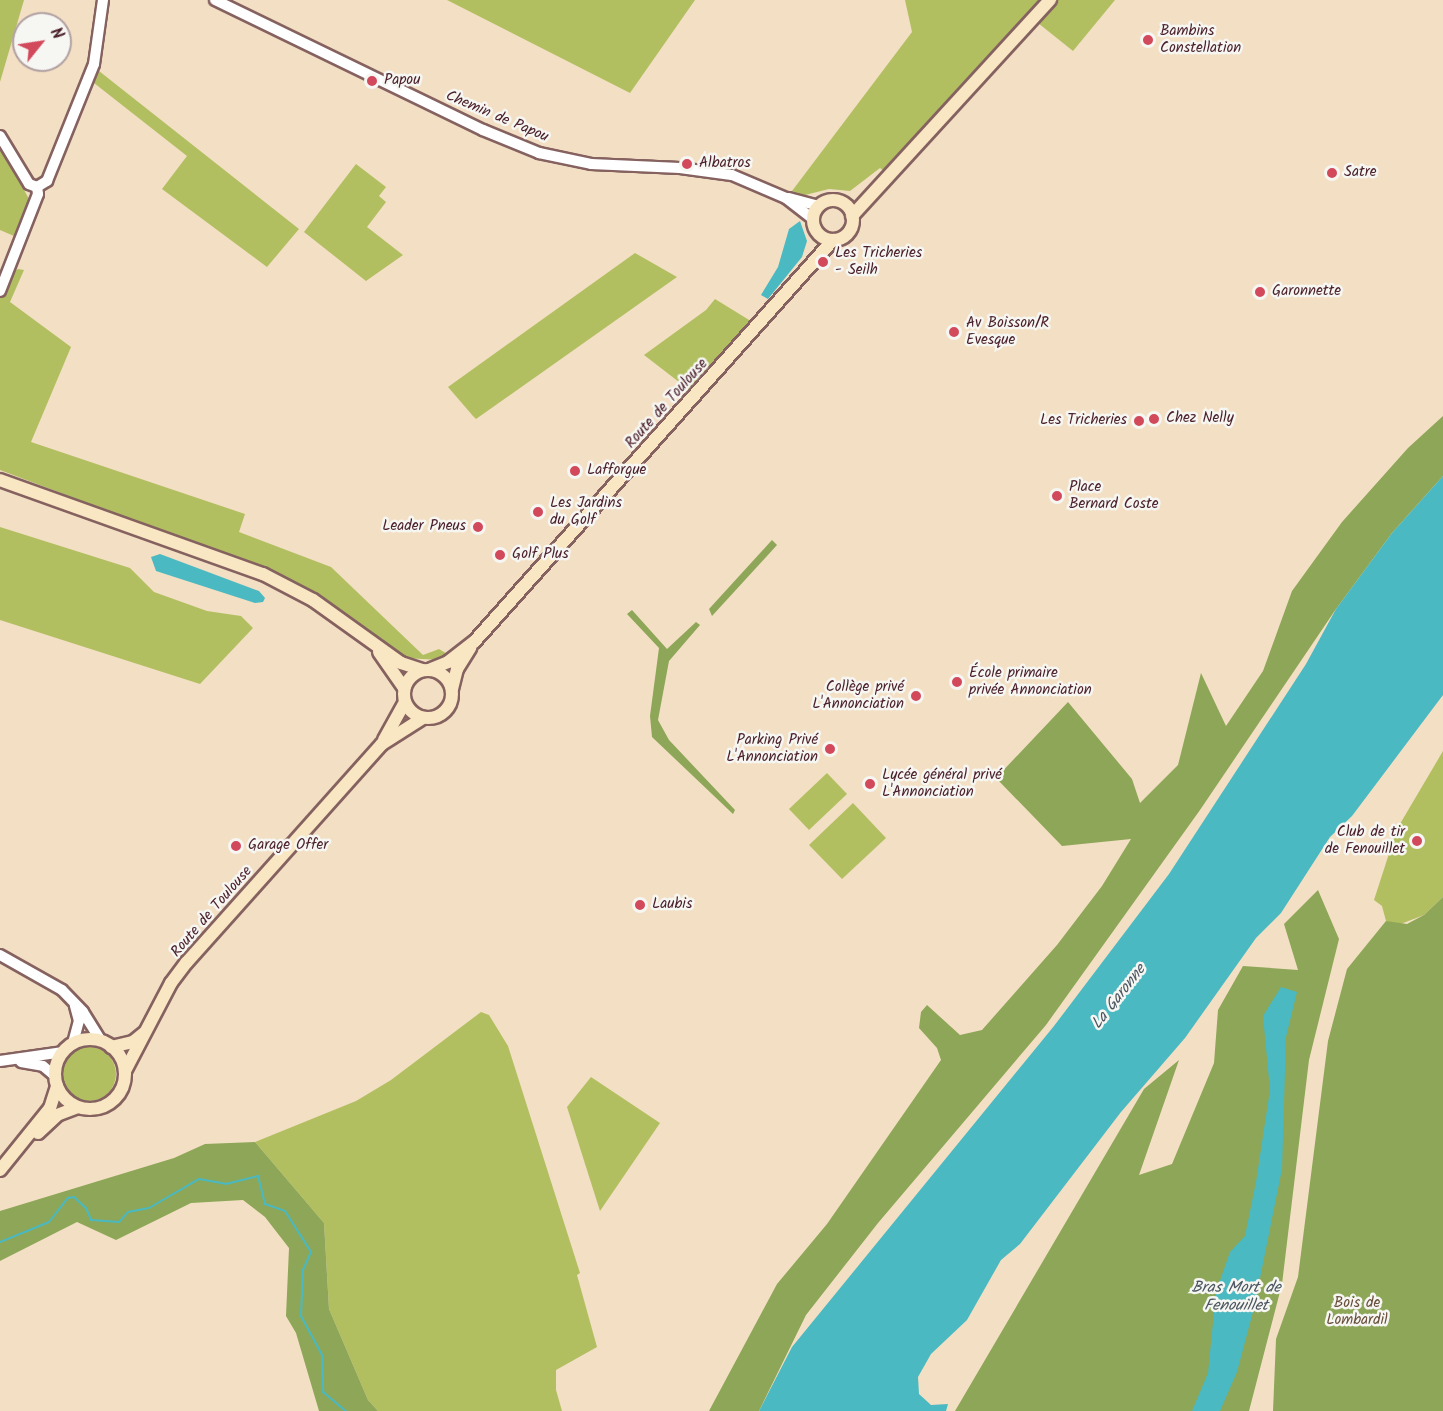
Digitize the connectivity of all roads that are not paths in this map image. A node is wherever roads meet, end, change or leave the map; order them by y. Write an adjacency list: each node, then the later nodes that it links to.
1 (103, 0): 5 (street)
2 (215, 0): 7 (street, Chemin de Papou)
3 (1050, 0): 6 (main road)
4 (0, 136): 5 (street)
5 (36, 187): 15 (street)
6 (872, 193): 8 (main road); 10 (main road)
7 (786, 198): 9 (street, Chemin de Papou); 11 (street, Chemin de Papou)
8 (841, 202): 9 (main road); 10 (main road)
9 (819, 206): 11 (main road)
10 (852, 216): 13 (main road)
11 (813, 219): 12 (main road)
12 (819, 234): 13 (main road); 14 (main road, Route de Toulouse)
13 (833, 240): 14 (main road, Route de Toulouse)
14 (809, 266): 17 (main road, Route de Toulouse)
15 (0, 291)
16 (1, 480): 18 (main road)
17 (474, 642): 19 (main road, Route de Toulouse); 21 (main road, Route de Toulouse)
18 (375, 646): 19 (main road); 20 (main road)
19 (427, 669): 20 (main road); 21 (main road)
20 (404, 688): 22 (main road)
21 (452, 690): 23 (main road)
22 (405, 702): 23 (main road); 24 (main road, Route de Toulouse)
23 (423, 718): 24 (main road, Route de Toulouse)
24 (382, 744): 27 (main road, Route de Toulouse)
25 (0, 955): 26 (street)
26 (74, 1003): 28 (street); 29 (street)
27 (149, 1028): 29 (main road); 32 (main road, Route de Toulouse)
28 (74, 1043): 29 (main road); 30 (main road)
29 (106, 1044): 32 (main road)
30 (63, 1052): 31 (street); 33 (main road)
31 (0, 1063): 33 (street)
32 (124, 1071): 34 (main road)
33 (56, 1081): 34 (main road); 35 (main road)
34 (78, 1107): 35 (main road)
35 (14, 1154): 36 (main road)
36 (0, 1170)

